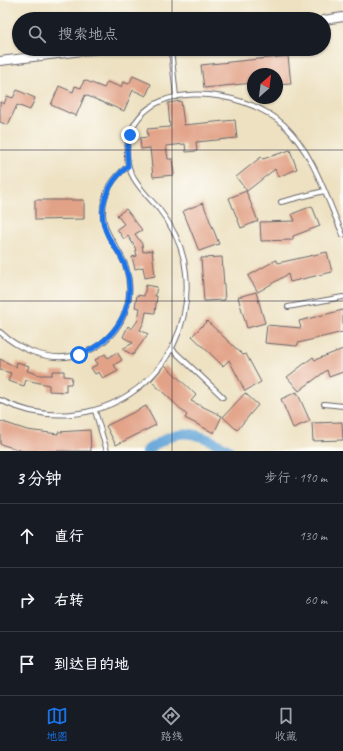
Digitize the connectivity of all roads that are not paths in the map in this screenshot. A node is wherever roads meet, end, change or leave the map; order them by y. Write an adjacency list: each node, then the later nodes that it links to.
1 (343, 17): 2 (street)
2 (331, 19)
3 (41, 56): 5 (street)
4 (172, 56): 6 (lane)
5 (0, 61)
6 (176, 97): 7 (lane); 8 (lane)
7 (128, 166): 13 (lane); 14 (lane)
8 (324, 191): 9 (lane); 10 (lane)
9 (281, 202)
10 (343, 235)
11 (343, 297): 12 (lane)
12 (288, 307)
13 (0, 332)
14 (172, 349): 15 (lane); 19 (lane)
15 (223, 397)
16 (0, 400): 19 (lane)
17 (324, 404): 18 (lane)
18 (343, 406)
19 (95, 410): 20 (lane)
20 (106, 450)

